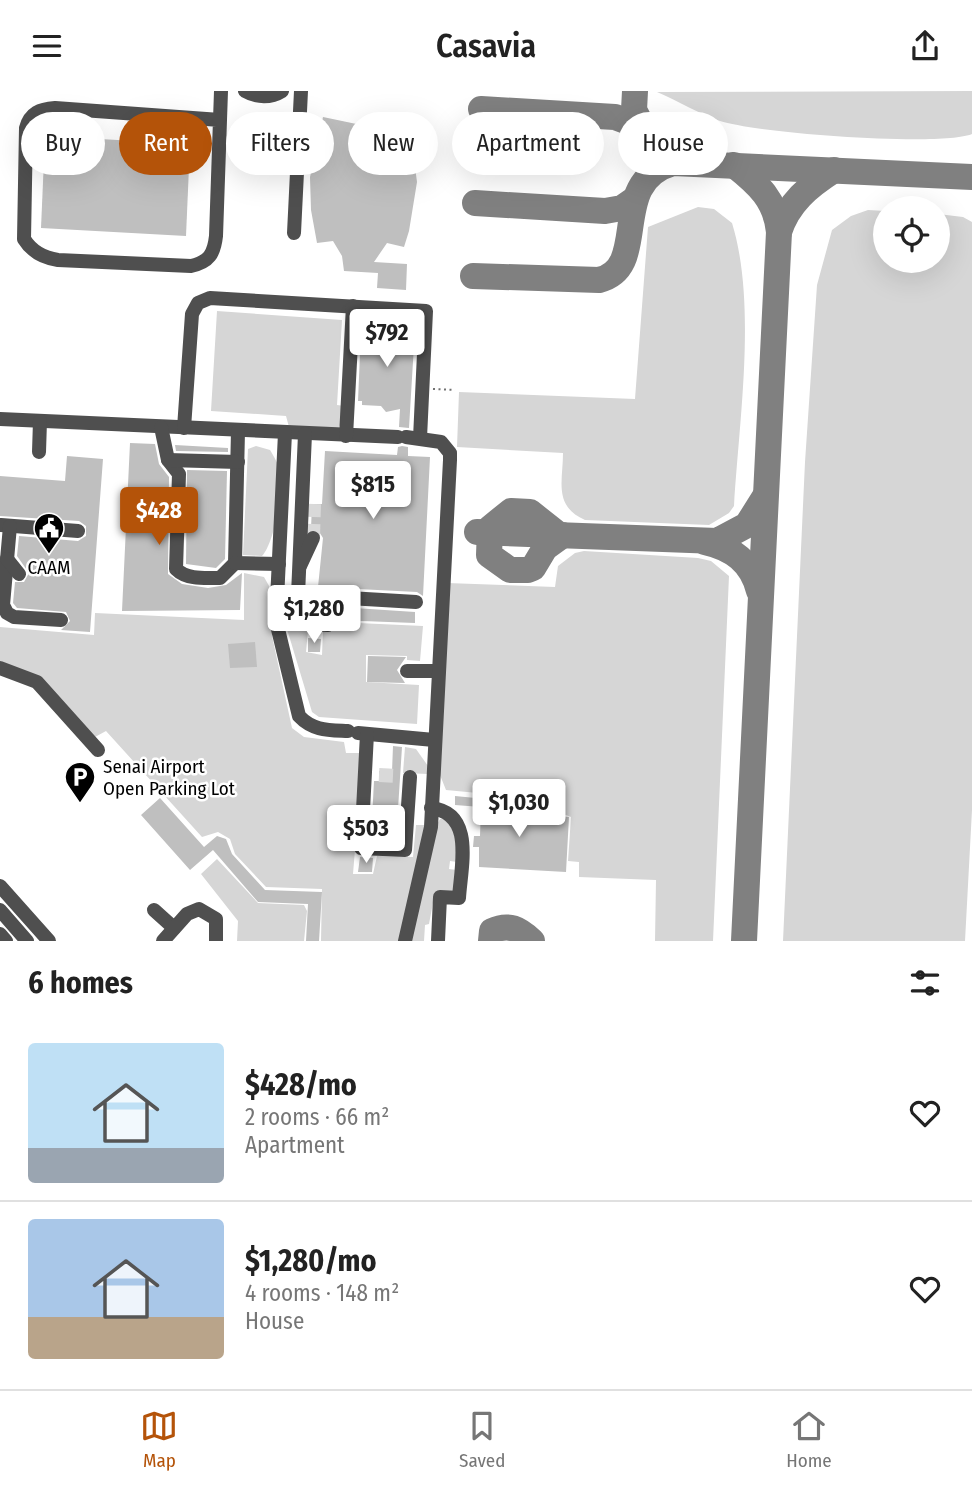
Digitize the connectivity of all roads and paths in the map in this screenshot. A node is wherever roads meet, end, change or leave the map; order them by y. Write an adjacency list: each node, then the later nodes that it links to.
1 (221, 91): 5 (street)
2 (245, 91): 3 (street)
3 (282, 91)
4 (301, 91): 6 (street)
5 (220, 120): 5 (street)
6 (294, 233)
7 (353, 306): 8 (street); 13 (street); 17 (street)
8 (424, 388): 9 (path); 18 (street)
9 (455, 390)
10 (0, 419): 11 (street)
11 (40, 421): 12 (street); 19 (street)
12 (161, 427): 13 (street); 20 (street)
13 (184, 428): 14 (street)
14 (238, 431): 15 (street); 21 (street)
15 (285, 433): 16 (street); 29 (street)
16 (305, 434): 17 (street); 22 (street)
17 (346, 436): 18 (street)
18 (408, 437): 38 (street)
19 (39, 452)
20 (168, 460): 21 (street); 28 (street)
21 (238, 462): 28 (street)
22 (303, 487): 23 (street); 30 (street)
23 (314, 504)
24 (5, 525): 25 (street); 27 (street)
25 (78, 531)
26 (313, 538): 30 (street)
27 (7, 559): 31 (street); 31 (street)
28 (235, 563): 29 (street)
29 (279, 564): 34 (street)
30 (299, 568): 32 (street)
31 (4, 599): 33 (street)
32 (416, 602)
33 (61, 619)
34 (276, 621): 35 (street); 39 (street)
35 (328, 625)
36 (0, 668): 41 (street)
37 (407, 671): 38 (street)
38 (438, 671): 40 (street)
39 (358, 733): 40 (street); 44 (street)
40 (434, 740): 42 (street)
41 (98, 750)
42 (431, 779): 43 (street); 44 (street)
43 (430, 813): 44 (street); 55 (street); 56 (street)
44 (408, 816)
45 (0, 886): 52 (street)
46 (0, 910): 51 (street)
47 (154, 910): 48 (street)
48 (174, 928): 53 (street); 54 (street)
49 (0, 934): 50 (street)
50 (6, 941)
51 (27, 941)
52 (48, 941)
53 (163, 941)
54 (216, 941)
55 (405, 941)
56 (438, 941)

